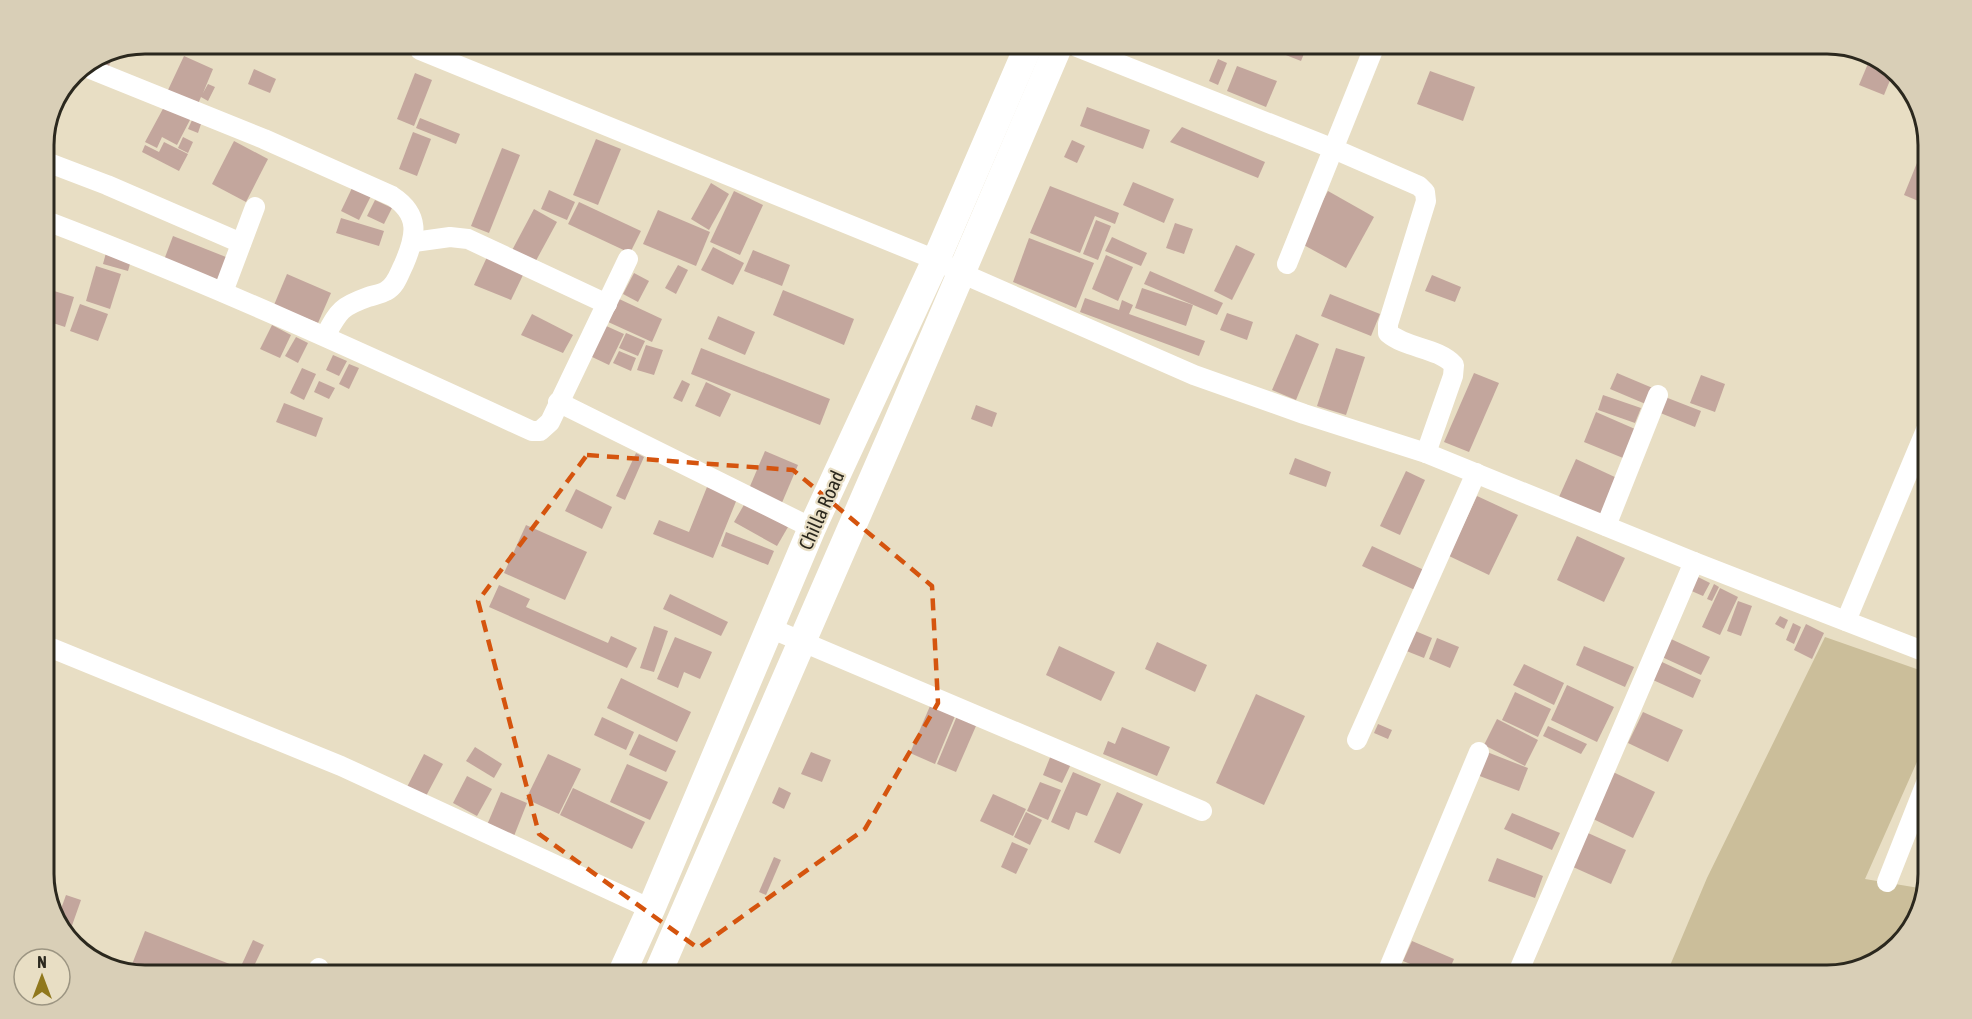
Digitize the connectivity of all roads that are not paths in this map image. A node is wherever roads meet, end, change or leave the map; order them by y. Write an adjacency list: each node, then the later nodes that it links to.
1 (430, 54): 14 (street)
2 (1025, 54): 14 (main road, Chilla Road)
3 (1055, 54): 16 (main road, Chilla Road)
4 (1095, 54): 7 (street)
5 (1371, 54): 7 (street)
6 (93, 70): 11 (street)
7 (1334, 149): 15 (street); 23 (street)
8 (54, 165): 12 (street)
9 (255, 207): 12 (street)
10 (54, 224): 17 (street)
11 (414, 242): 18 (street); 19 (street)
12 (241, 243): 17 (street)
13 (628, 259): 18 (street)
14 (936, 260): 16 (street); 26 (main road, Chilla Road)
15 (1287, 264)
16 (961, 273): 23 (street); 30 (main road, Chilla Road)
17 (223, 292): 19 (street)
18 (607, 303): 21 (street)
19 (325, 336): 21 (street)
20 (1658, 395): 25 (street)
21 (558, 402): 26 (street)
22 (1918, 449): 28 (street)
23 (1426, 453): 24 (street)
24 (1476, 473): 25 (street); 33 (street)
25 (1606, 526): 27 (street)
26 (812, 528): 29 (main road, Chilla Road)
27 (1694, 562): 28 (street); 42 (street)
28 (1846, 621): 32 (street)
29 (770, 628): 30 (street); 38 (main road, Chilla Road)
30 (802, 641): 36 (street); 40 (main road, Chilla Road)
31 (54, 649): 38 (street)
32 (1918, 649)
33 (1357, 740)
34 (1479, 752): 41 (street)
35 (1918, 803): 37 (street)
36 (1202, 811)
37 (1887, 882)
38 (651, 909): 39 (main road, Chilla Road)
39 (626, 965)
40 (661, 965)
41 (1390, 965)
42 (1521, 965)

